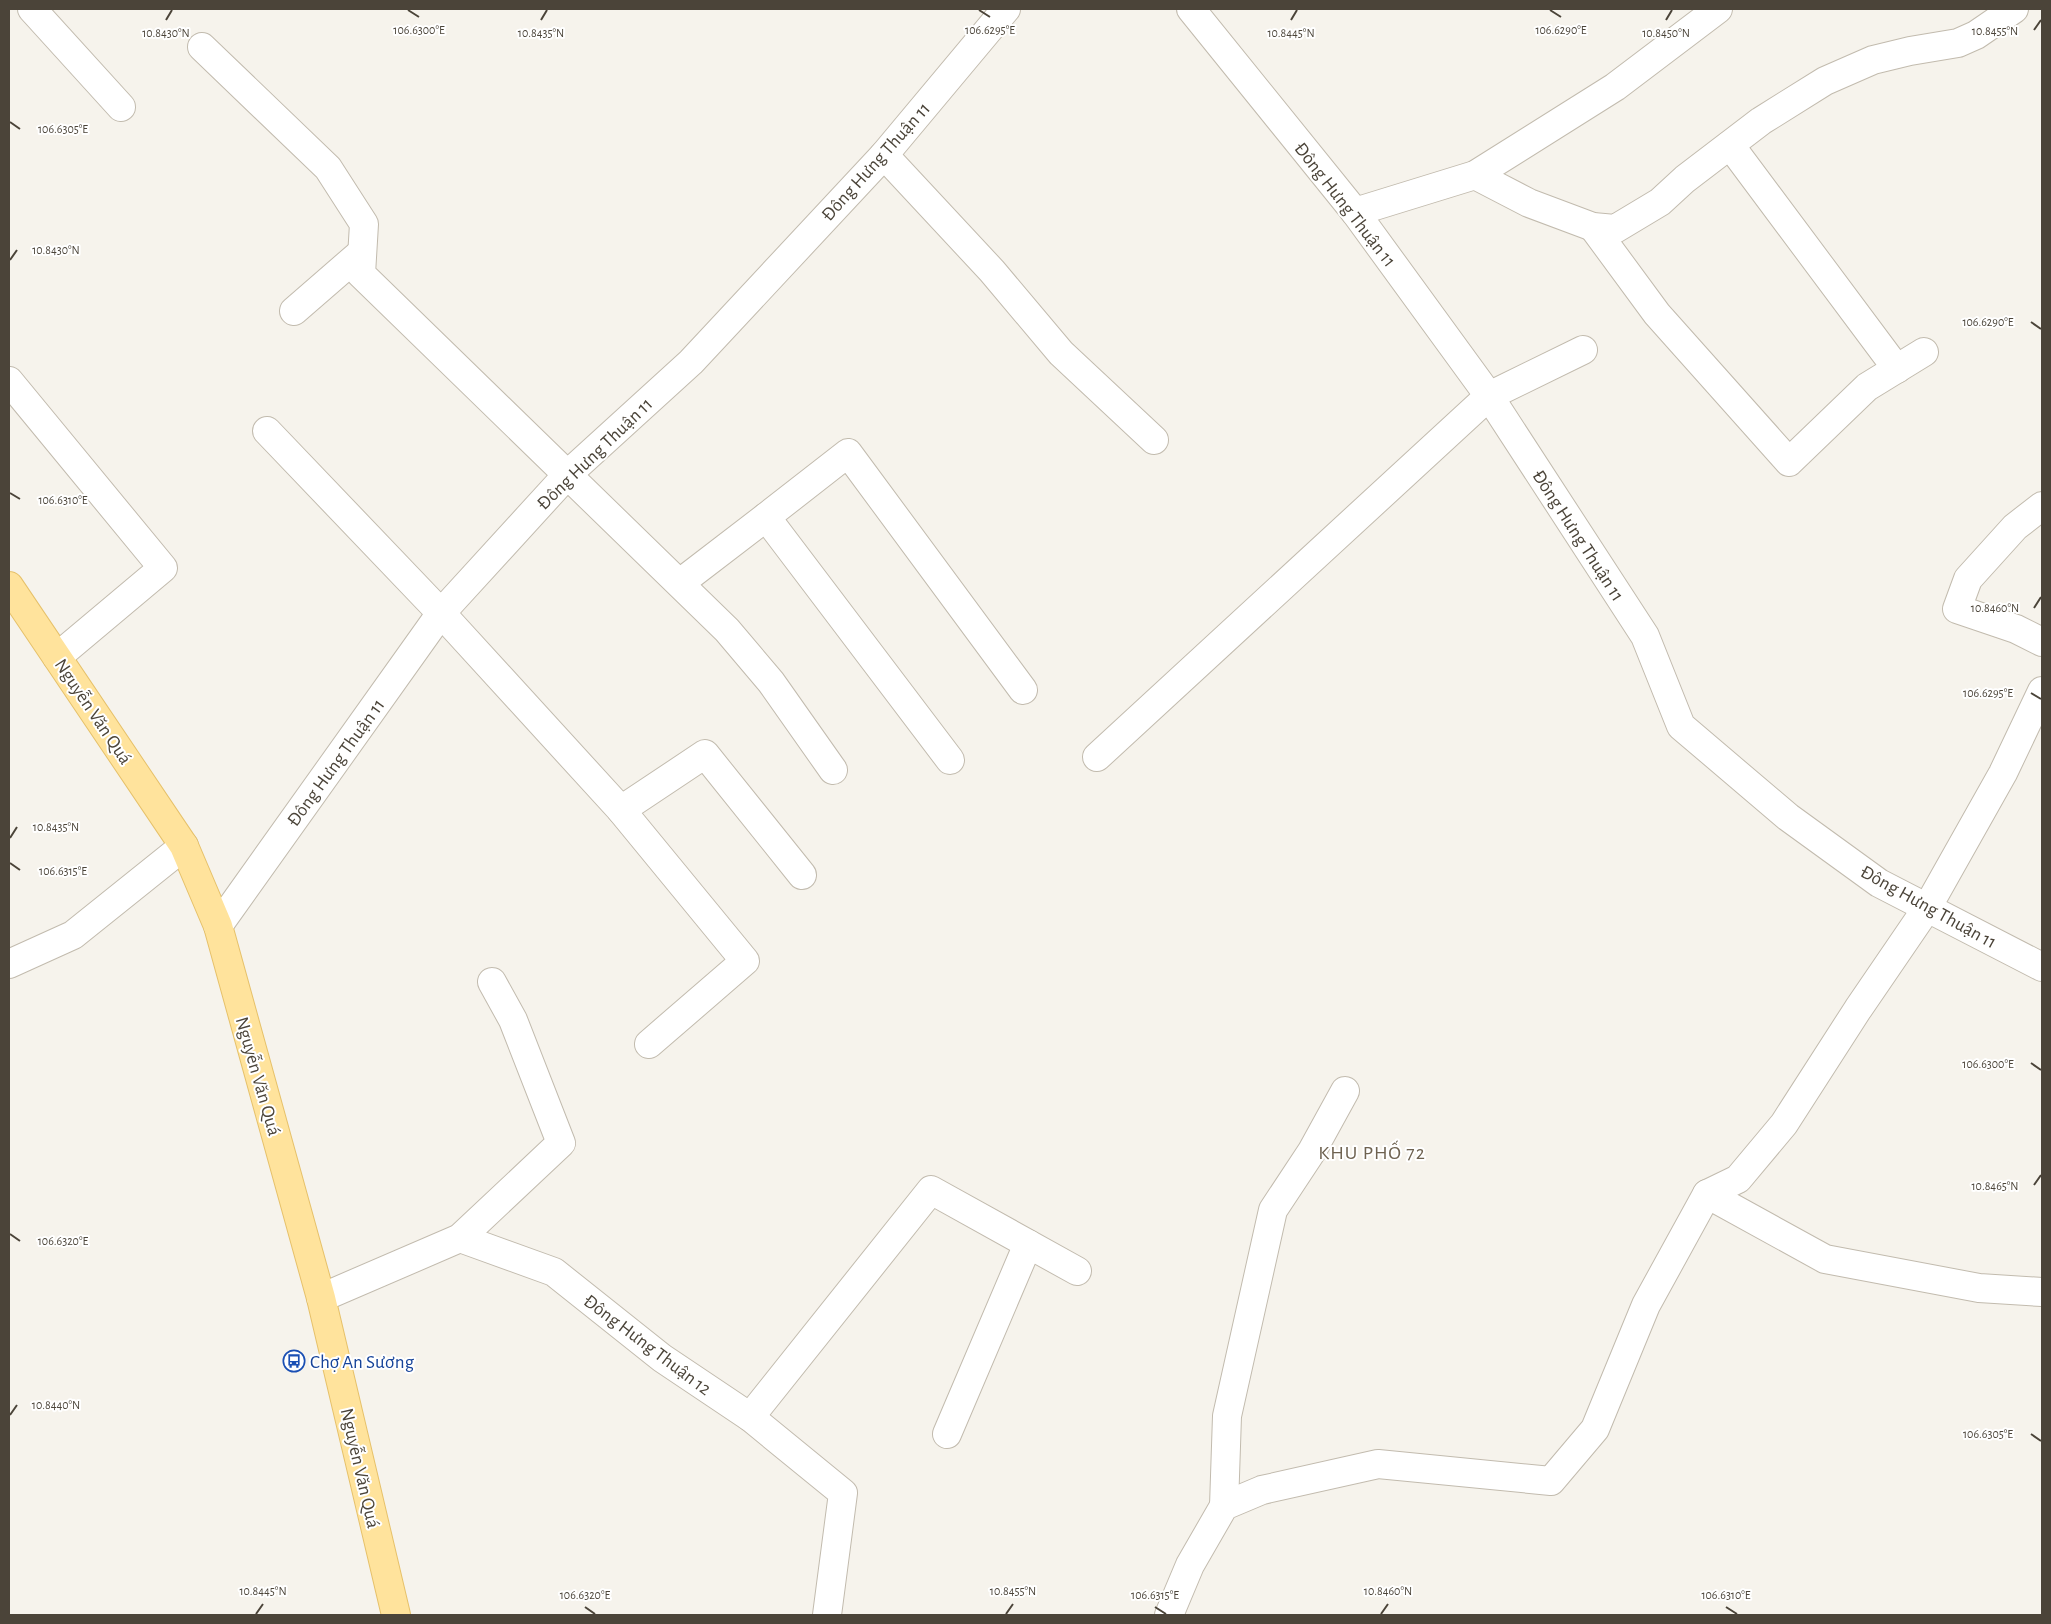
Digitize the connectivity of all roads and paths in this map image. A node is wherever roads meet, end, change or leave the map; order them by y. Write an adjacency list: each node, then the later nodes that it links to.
1 (32, 9): 7 (street)
2 (1006, 9): 9 (street, Đông Hưng Thuận 11)
3 (1191, 9): 11 (street, Đông Hưng Thuận 11)
4 (1718, 9): 10 (street)
5 (2014, 9): 8 (street)
6 (202, 47): 13 (street)
7 (121, 107)
8 (1730, 145): 12 (street); 17 (street)
9 (884, 155): 21 (street); 22 (street, Đông Hưng Thuận 11)
10 (1475, 176): 11 (street); 12 (street)
11 (1355, 212): 19 (street, Đông Hưng Thuận 11)
12 (1593, 227): 17 (street)
13 (362, 252): 14 (street); 22 (street)
14 (294, 311)
15 (1583, 350): 19 (street)
16 (1924, 352): 17 (street)
17 (1897, 369)
18 (9, 381): 29 (street)
19 (1489, 396): 32 (street); 38 (street, Đông Hưng Thuận 11)
20 (267, 431): 27 (street)
21 (1154, 440)
22 (568, 474): 25 (street); 27 (street, Đông Hưng Thuận 11)
23 (2042, 506): 28 (street)
24 (766, 517): 25 (street); 30 (street); 33 (street)
25 (680, 583): 34 (street)
26 (9, 586): 29 (main road, Nguyễn Văn Quá)
27 (441, 613): 35 (street); 39 (street, Đông Hưng Thuận 11)
28 (2042, 642)
29 (57, 658): 36 (main road, Nguyễn Văn Quá)
30 (1023, 690)
31 (2042, 691): 38 (street)
32 (1096, 757)
33 (950, 760)
34 (833, 770)
35 (621, 810): 37 (street); 43 (street)
36 (184, 846): 39 (main road, Nguyễn Văn Quá); 40 (street)
37 (802, 875)
38 (1926, 908): 41 (street, Đông Hưng Thuận 11); 45 (street)
39 (218, 926): 50 (main road, Nguyễn Văn Quá)
40 (9, 964)
41 (2042, 967)
42 (492, 982): 46 (street)
43 (650, 1044)
44 (1345, 1091): 53 (street)
45 (1707, 1194): 49 (street); 53 (street)
46 (460, 1238): 50 (street); 51 (street, Đông Hưng Thuận 12)
47 (1028, 1244): 48 (street); 51 (street); 52 (street)
48 (1077, 1271)
49 (2042, 1292)
50 (321, 1298): 54 (main road, Nguyễn Văn Quá)
51 (750, 1417): 55 (street, Đông Hưng Thuận 12)
52 (948, 1434)
53 (1224, 1506): 56 (street)
54 (396, 1615)
55 (827, 1615)
56 (1168, 1615)

